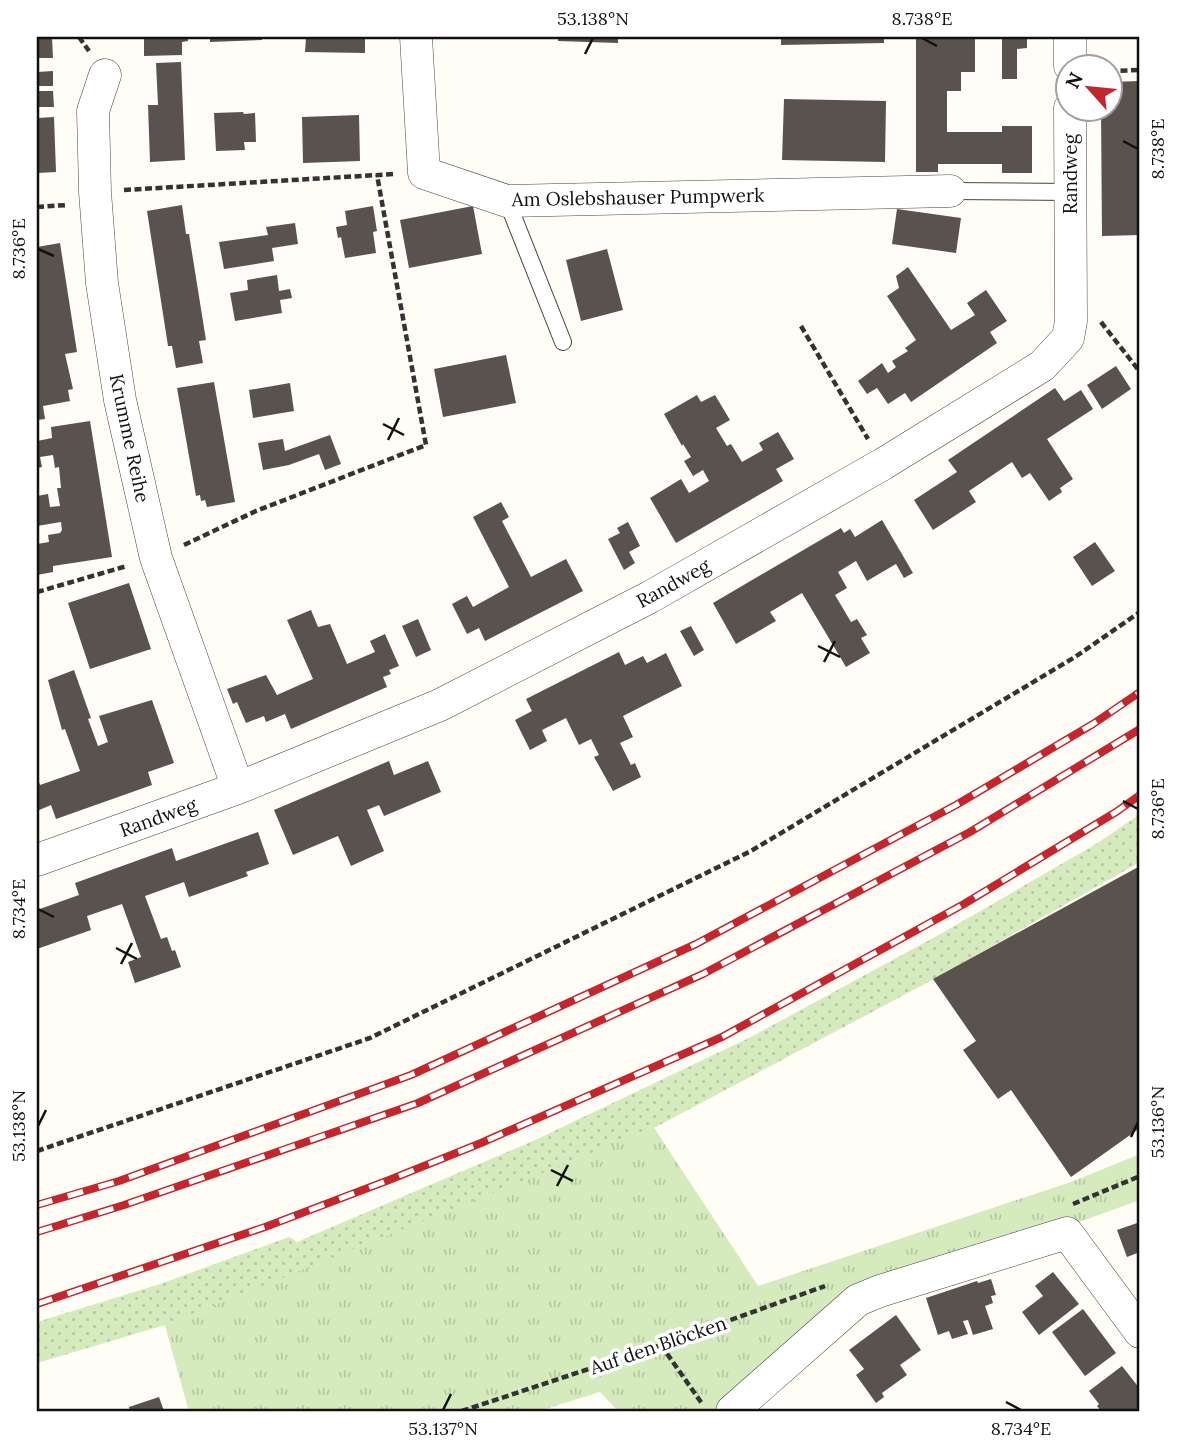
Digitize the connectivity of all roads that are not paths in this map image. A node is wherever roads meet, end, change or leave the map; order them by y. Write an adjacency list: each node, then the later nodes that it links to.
1 (416, 37): 6 (street, Am Oslebshauser Pumpwerk)
2 (105, 75): 8 (street, Krumme Reihe)
3 (1070, 122): 5 (street, Randweg)
4 (950, 191): 5 (lane); 6 (street, Am Oslebshauser Pumpwerk)
5 (1070, 192): 8 (street, Randweg)
6 (508, 201): 7 (lane)
7 (563, 342)
8 (238, 788): 9 (street, Randweg)
9 (37, 860)
10 (1140, 1332): 11 (street)
11 (732, 1411)

